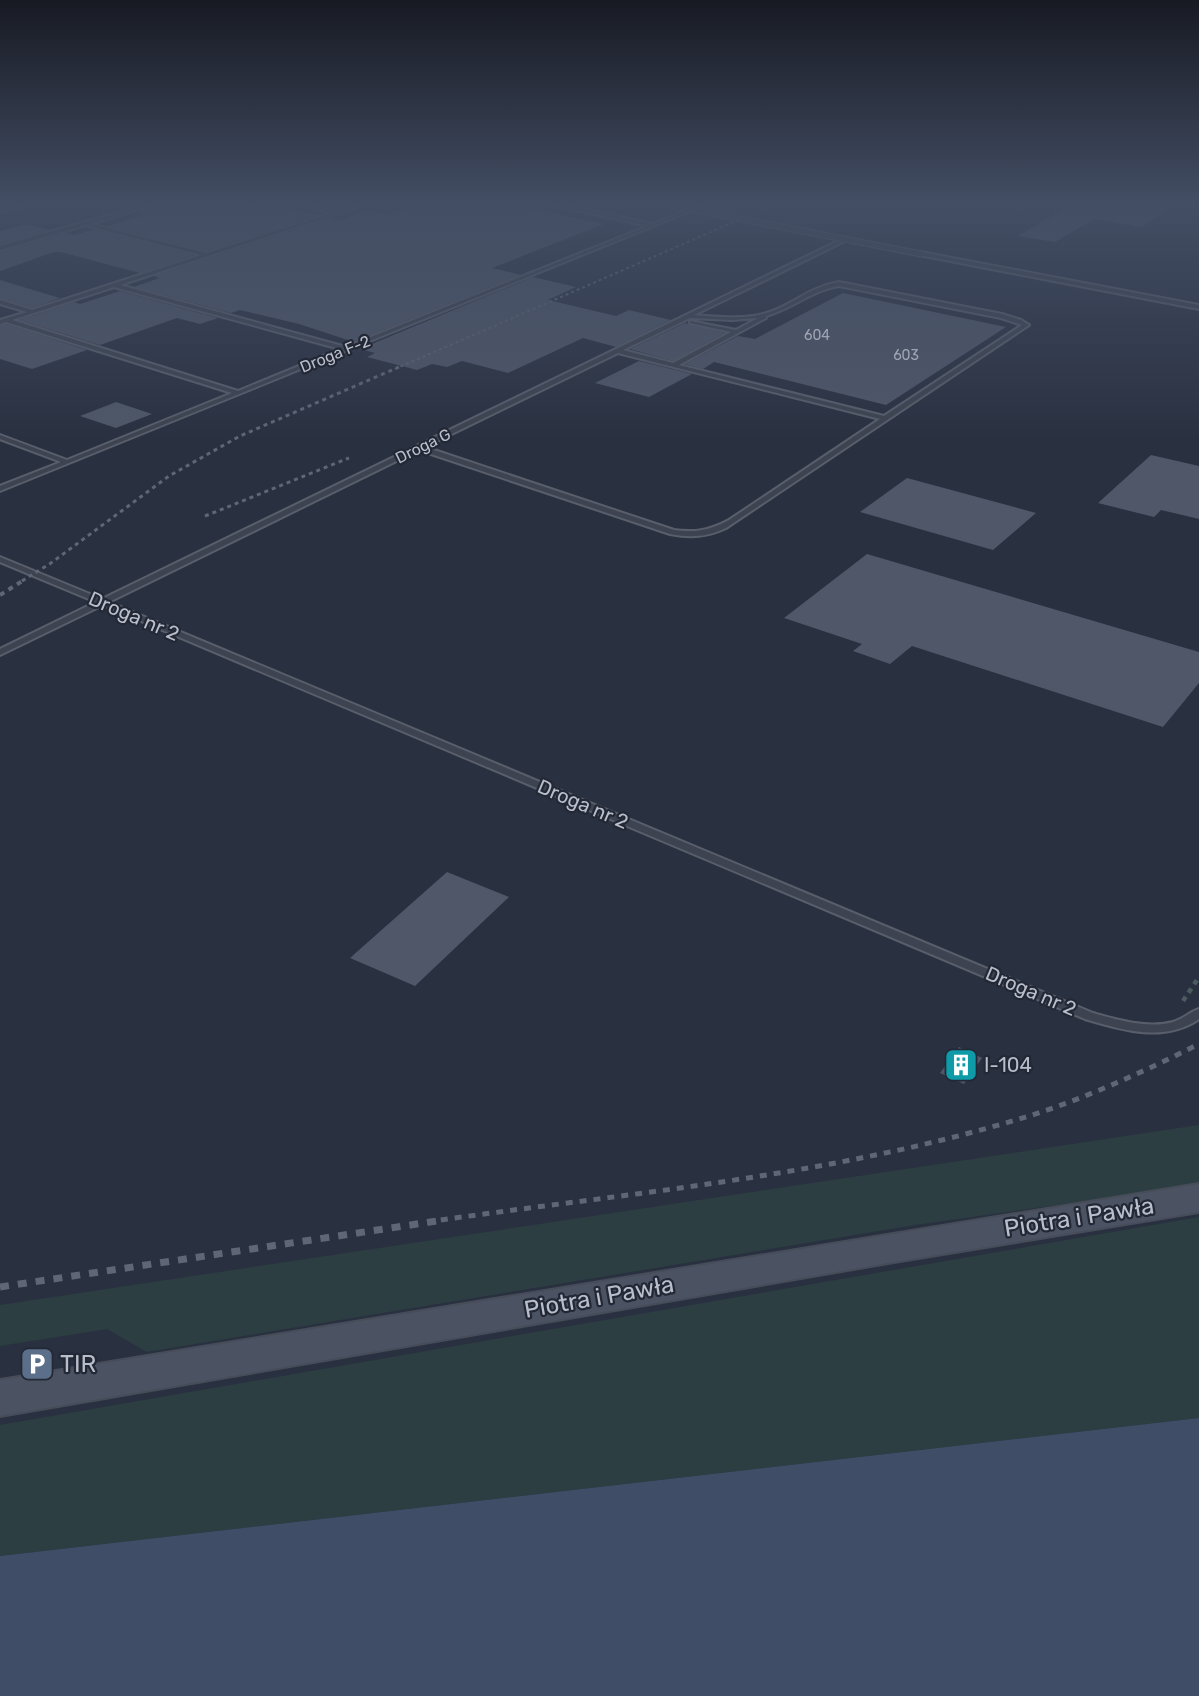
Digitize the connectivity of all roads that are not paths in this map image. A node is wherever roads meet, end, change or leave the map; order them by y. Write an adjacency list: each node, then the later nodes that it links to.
1 (507, 284): 14 (lane, Droga F-2)
2 (754, 284): 11 (lane, Droga G)
3 (836, 284): 10 (lane)
4 (839, 284): 18 (lane)
5 (1079, 284): 8 (lane, bridge)
6 (113, 285): 9 (lane); 14 (lane)
7 (0, 302): 9 (lane)
8 (1199, 307)
9 (32, 311): 12 (lane)
10 (771, 313): 11 (lane); 13 (lane)
11 (686, 318): 13 (lane); 15 (lane, Droga G)
12 (2, 321): 17 (lane)
13 (738, 332): 16 (lane)
14 (346, 349): 17 (lane, Droga F-2)
15 (618, 351): 16 (lane); 20 (lane, Droga G)
16 (674, 365): 18 (lane)
17 (239, 393): 21 (lane, Droga F-2)
18 (885, 418): 20 (lane)
19 (0, 437): 21 (lane)
20 (420, 448): 24 (lane, Droga G)
21 (67, 462): 22 (lane, Droga F-2)
22 (0, 489)
23 (0, 559): 24 (lane, Droga nr 2)
24 (102, 602): 25 (lane, Droga G); 26 (lane, Droga nr 2)
25 (0, 652)
26 (1199, 1013)
27 (1199, 1198): 28 (street, Piotra i Pawła)
28 (0, 1398)

